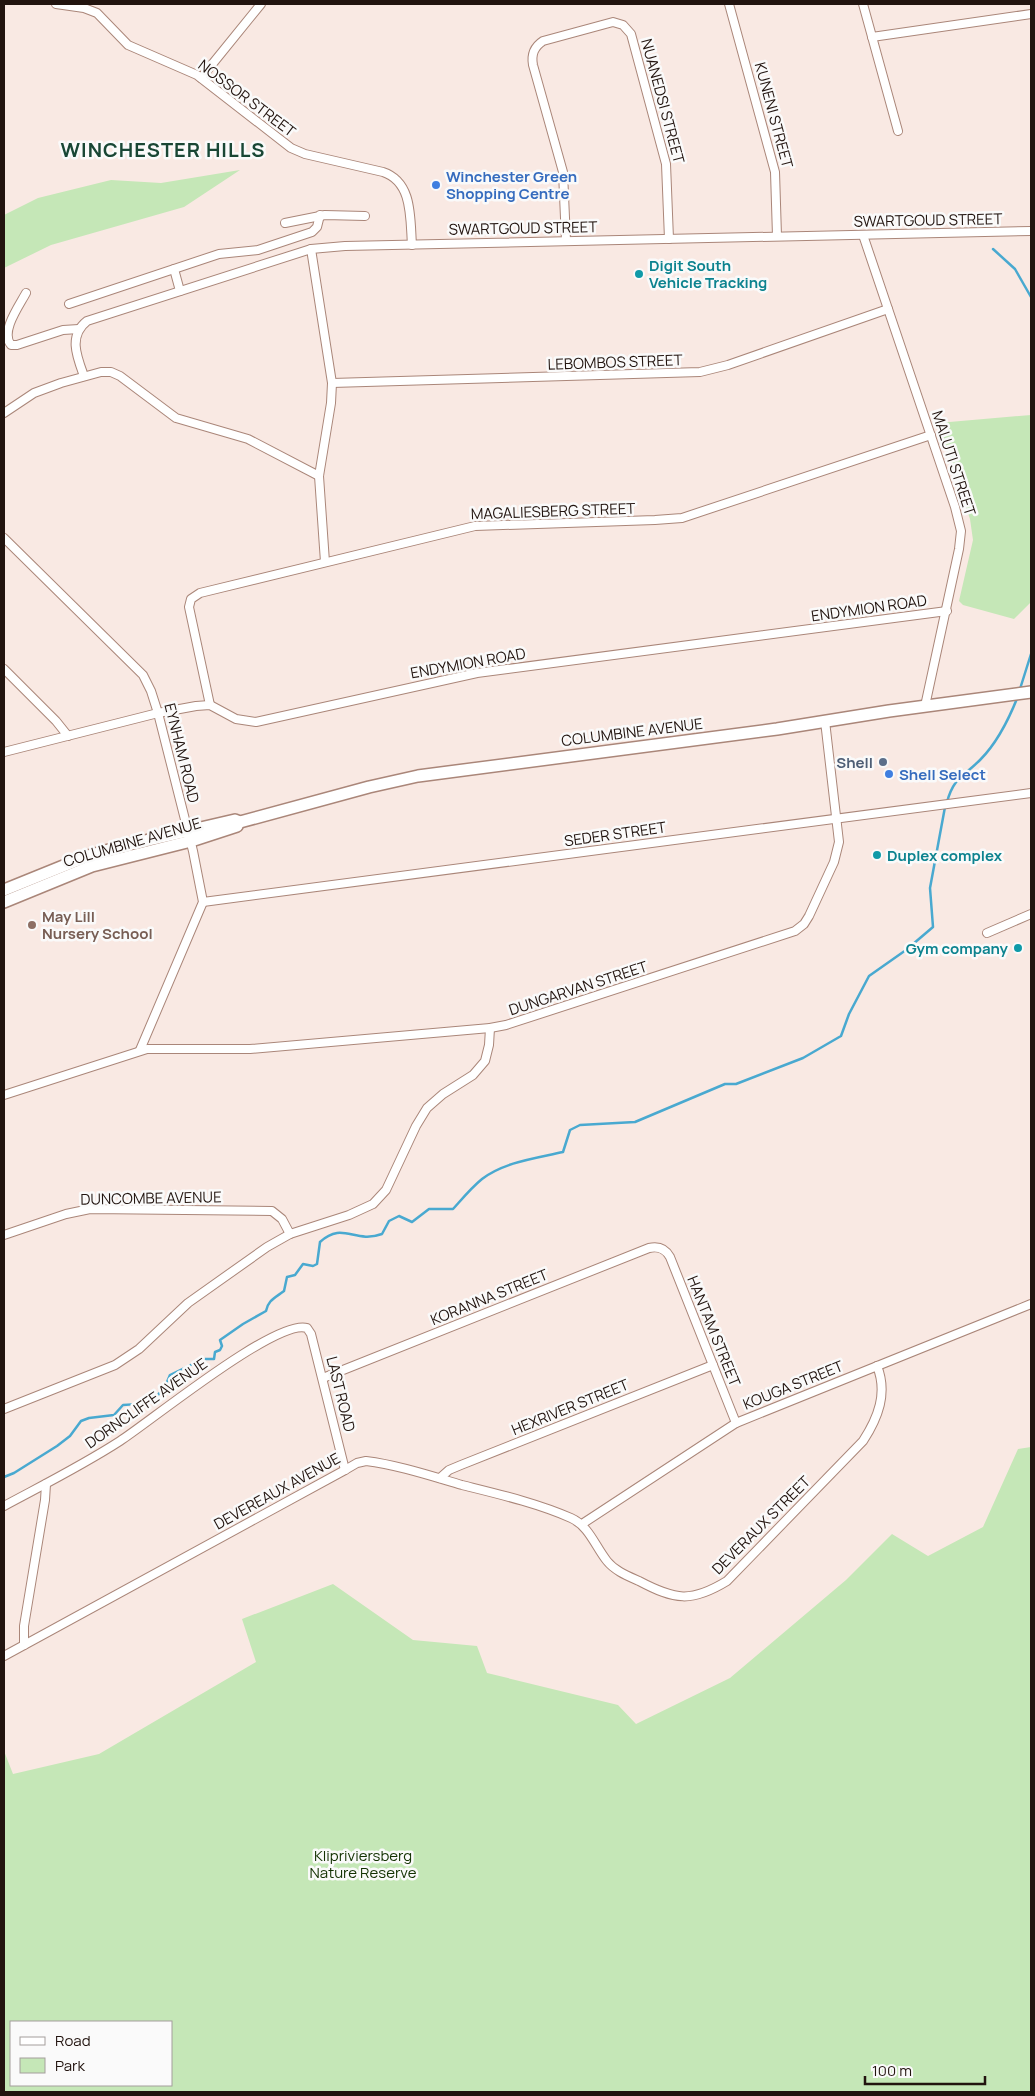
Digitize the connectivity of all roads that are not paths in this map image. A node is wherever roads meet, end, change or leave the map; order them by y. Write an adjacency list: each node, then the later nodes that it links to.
1 (56, 4): 7 (street, NOSSOR STREET)
2 (261, 4): 7 (street)
3 (729, 4): 14 (street, KUNENI STREET)
4 (863, 4): 6 (street)
5 (1031, 14): 6 (street)
6 (872, 38): 8 (street)
7 (200, 78): 17 (street, NOSSOR STREET)
8 (898, 131)
9 (320, 215): 10 (street); 11 (street); 19 (street)
10 (366, 216)
11 (285, 223)
12 (1031, 232): 13 (street, SWARTGOUD STREET)
13 (863, 235): 14 (street, SWARTGOUD STREET); 23 (street, MALUTI STREET)
14 (777, 236): 15 (street, SWARTGOUD STREET)
15 (669, 239): 16 (street, SWARTGOUD STREET); 16 (street, NUANEDSI STREET)
16 (566, 241): 17 (street, SWARTGOUD STREET)
17 (412, 245): 18 (street, SWARTGOUD STREET)
18 (311, 249): 20 (street, SWARTGOUD STREET); 26 (street)
19 (174, 269): 20 (street); 22 (street)
20 (180, 290): 24 (street, SWARTGOUD STREET)
21 (26, 293): 24 (street)
22 (69, 304)
23 (888, 309): 26 (street, LEBOMBOS STREET); 28 (street, MALUTI STREET)
24 (79, 329): 25 (street)
25 (84, 376): 27 (street); 29 (street)
26 (332, 383): 29 (street)
27 (4, 413)
28 (931, 434): 31 (street, MAGALIESBERG STREET); 32 (street, MALUTI STREET)
29 (319, 476): 31 (street)
30 (4, 538): 37 (street, EYNHAM ROAD)
31 (325, 562): 35 (street, MAGALIESBERG STREET)
32 (947, 611): 35 (street, ENDYMION ROAD); 36 (street, MALUTI STREET)
33 (4, 669): 39 (street)
34 (1031, 692): 36 (main road, COLUMBINE AVENUE)
35 (210, 705): 37 (street)
36 (926, 706): 38 (main road, COLUMBINE AVENUE)
37 (158, 713): 39 (street); 43 (street, EYNHAM ROAD)
38 (825, 721): 42 (street, DUNGARVAN STREET); 43 (main road, COLUMBINE AVENUE)
39 (68, 736): 40 (street)
40 (4, 752)
41 (1031, 793): 42 (street, SEDER STREET)
42 (838, 818): 47 (street, SEDER STREET); 50 (street, DUNGARVAN STREET)
43 (189, 836): 44 (main road, COLUMBINE AVENUE); 47 (street, EYNHAM ROAD)
44 (90, 861): 45 (main road, COLUMBINE AVENUE); 46 (main road, COLUMBINE AVENUE)
45 (4, 890)
46 (4, 902)
47 (203, 902): 51 (street)
48 (1031, 914): 49 (street)
49 (987, 933)
50 (490, 1028): 51 (street, DUNGARVAN STREET); 53 (street)
51 (140, 1050): 52 (street, DUNGARVAN STREET)
52 (4, 1096)
53 (290, 1234): 54 (street, DUNCOMBE AVENUE); 61 (street)
54 (4, 1235)
55 (665, 1250): 58 (street, HANTAM STREET); 60 (street, KORANNA STREET)
56 (1031, 1304): 59 (street, KOUGA STREET)
57 (305, 1327): 60 (street, LAST ROAD); 65 (street, DORNCLIFFE AVENUE)
58 (713, 1365): 62 (street, HANTAM STREET); 64 (street, HEXRIVER STREET)
59 (877, 1366): 62 (street, KOUGA STREET); 67 (street, DEVERAUX STREET)
60 (323, 1378): 63 (street, LAST ROAD)
61 (4, 1409)
62 (736, 1422): 67 (street, KOUGA STREET)
63 (345, 1470): 64 (street, DEVEREAUX AVENUE); 68 (street, DEVEREAUX AVENUE)
64 (440, 1478): 67 (street, DEVEREAUX AVENUE)
65 (46, 1484): 66 (street, DORNCLIFFE AVENUE); 68 (street)
66 (4, 1506)
67 (582, 1524)
68 (24, 1645): 69 (street, DEVEREAUX AVENUE)
69 (4, 1656)

